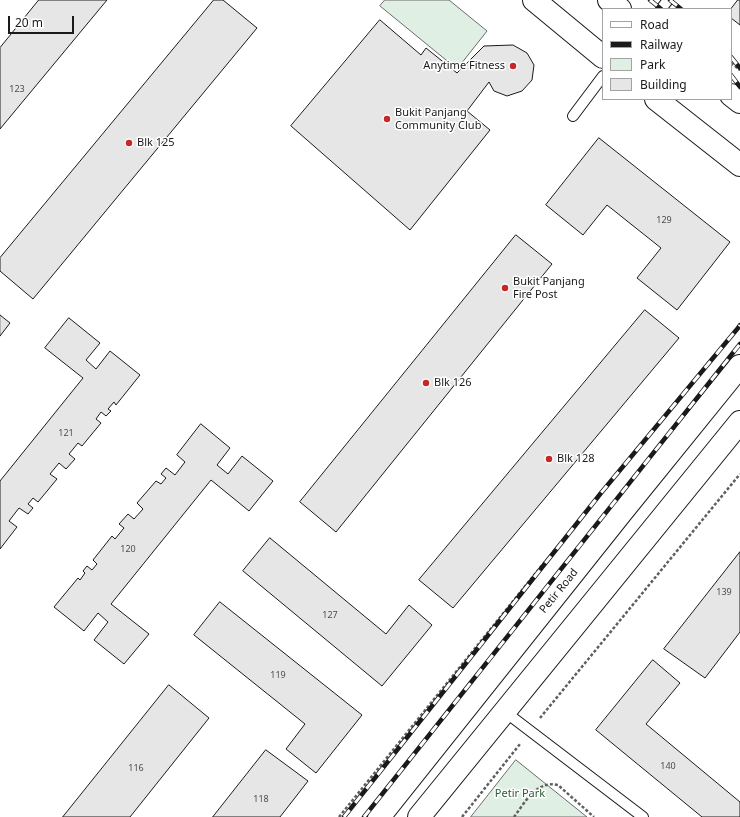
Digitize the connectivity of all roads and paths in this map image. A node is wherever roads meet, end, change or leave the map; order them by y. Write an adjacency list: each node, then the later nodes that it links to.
1 (534, 0): 6 (main road)
2 (609, 0): 4 (main road)
3 (668, 0): 5 (lane)
4 (619, 8)
5 (662, 8)
6 (602, 56)
7 (732, 64): 8 (path)
8 (740, 70)
9 (602, 77): 13 (lane)
10 (732, 96): 12 (main road)
11 (657, 100): 14 (main road)
12 (740, 102)
13 (573, 116)
14 (740, 165)
15 (740, 366): 22 (main road, Petir Road)
16 (740, 422): 19 (main road)
17 (740, 474): 20 (path)
18 (576, 525): 21 (path)
19 (504, 711): 20 (lane); 23 (main road)
20 (530, 730): 24 (path); 27 (lane)
21 (339, 817)
22 (379, 817)
23 (419, 817)
24 (462, 817)
25 (514, 817): 26 (path)
26 (594, 817)
27 (643, 817)

